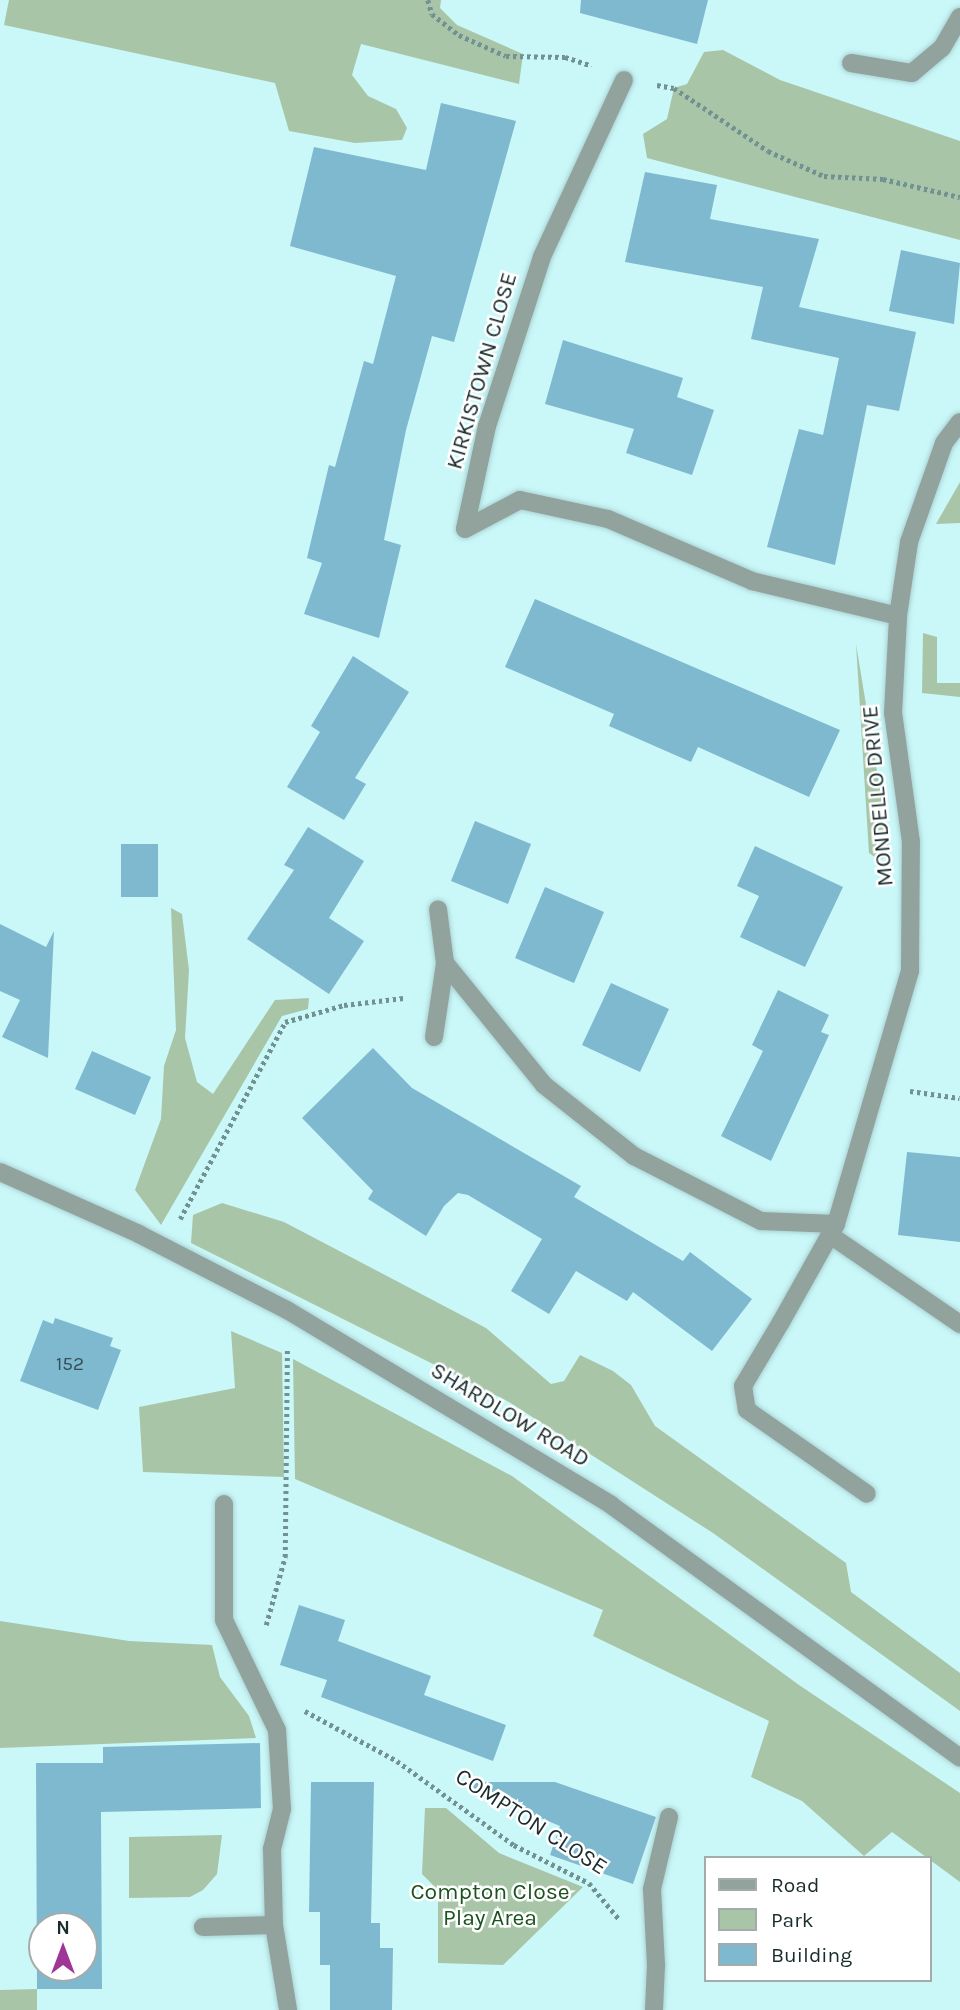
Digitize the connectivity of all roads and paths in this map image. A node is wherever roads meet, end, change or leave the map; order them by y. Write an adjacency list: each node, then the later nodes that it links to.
1 (428, 0): 4 (path)
2 (960, 17): 3 (street)
3 (851, 63)
4 (624, 80): 5 (path); 7 (street, KIRKISTOWN CLOSE)
5 (960, 197)
6 (960, 422): 7 (street, MONDELLO DRIVE)
7 (898, 616): 12 (street, MONDELLO DRIVE)
8 (438, 909): 9 (street)
9 (445, 963): 10 (street); 15 (street)
10 (440, 994): 11 (street); 16 (path)
11 (434, 1037)
12 (874, 1093): 13 (path); 15 (street, MONDELLO DRIVE)
13 (960, 1098)
14 (0, 1172): 16 (street, SHARDLOW ROAD)
15 (833, 1230): 18 (street); 19 (street, MONDELLO DRIVE)
16 (165, 1247): 17 (street, SHARDLOW ROAD)
17 (287, 1310): 21 (path); 22 (street, SHARDLOW ROAD)
18 (960, 1324)
19 (867, 1494)
20 (224, 1504): 21 (street)
21 (255, 1683): 24 (street); 26 (path, COMPTON CLOSE)
22 (960, 1758)
23 (669, 1817): 26 (street)
24 (274, 1925): 25 (street); 27 (street)
25 (203, 1927)
26 (656, 1965): 28 (street)
27 (288, 2010)
28 (654, 2010)

